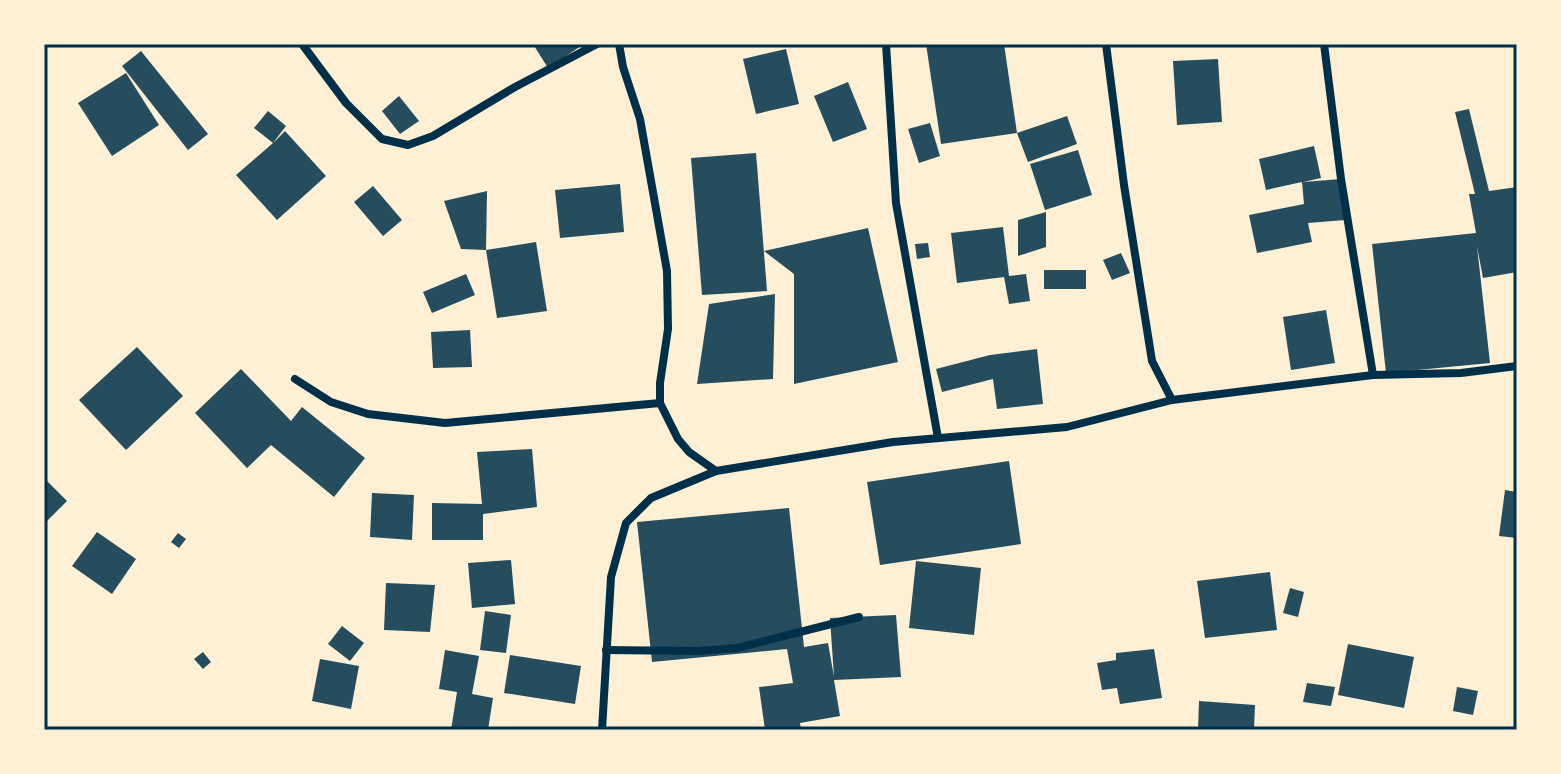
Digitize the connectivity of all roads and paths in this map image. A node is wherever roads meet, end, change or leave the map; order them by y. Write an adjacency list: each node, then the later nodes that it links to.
1 (302, 44): 2 (street)
2 (597, 44)
3 (619, 44): 11 (street)
4 (886, 44): 12 (street)
5 (1106, 44): 10 (street)
6 (1324, 44): 8 (street)
7 (1517, 366): 8 (street)
8 (1373, 375): 10 (street)
9 (295, 379): 11 (street)
10 (1172, 400): 12 (street)
11 (660, 403): 13 (street)
12 (938, 438): 13 (street)
13 (716, 471): 15 (street)
14 (859, 617): 15 (street)
15 (606, 650): 16 (street)
16 (602, 730)

